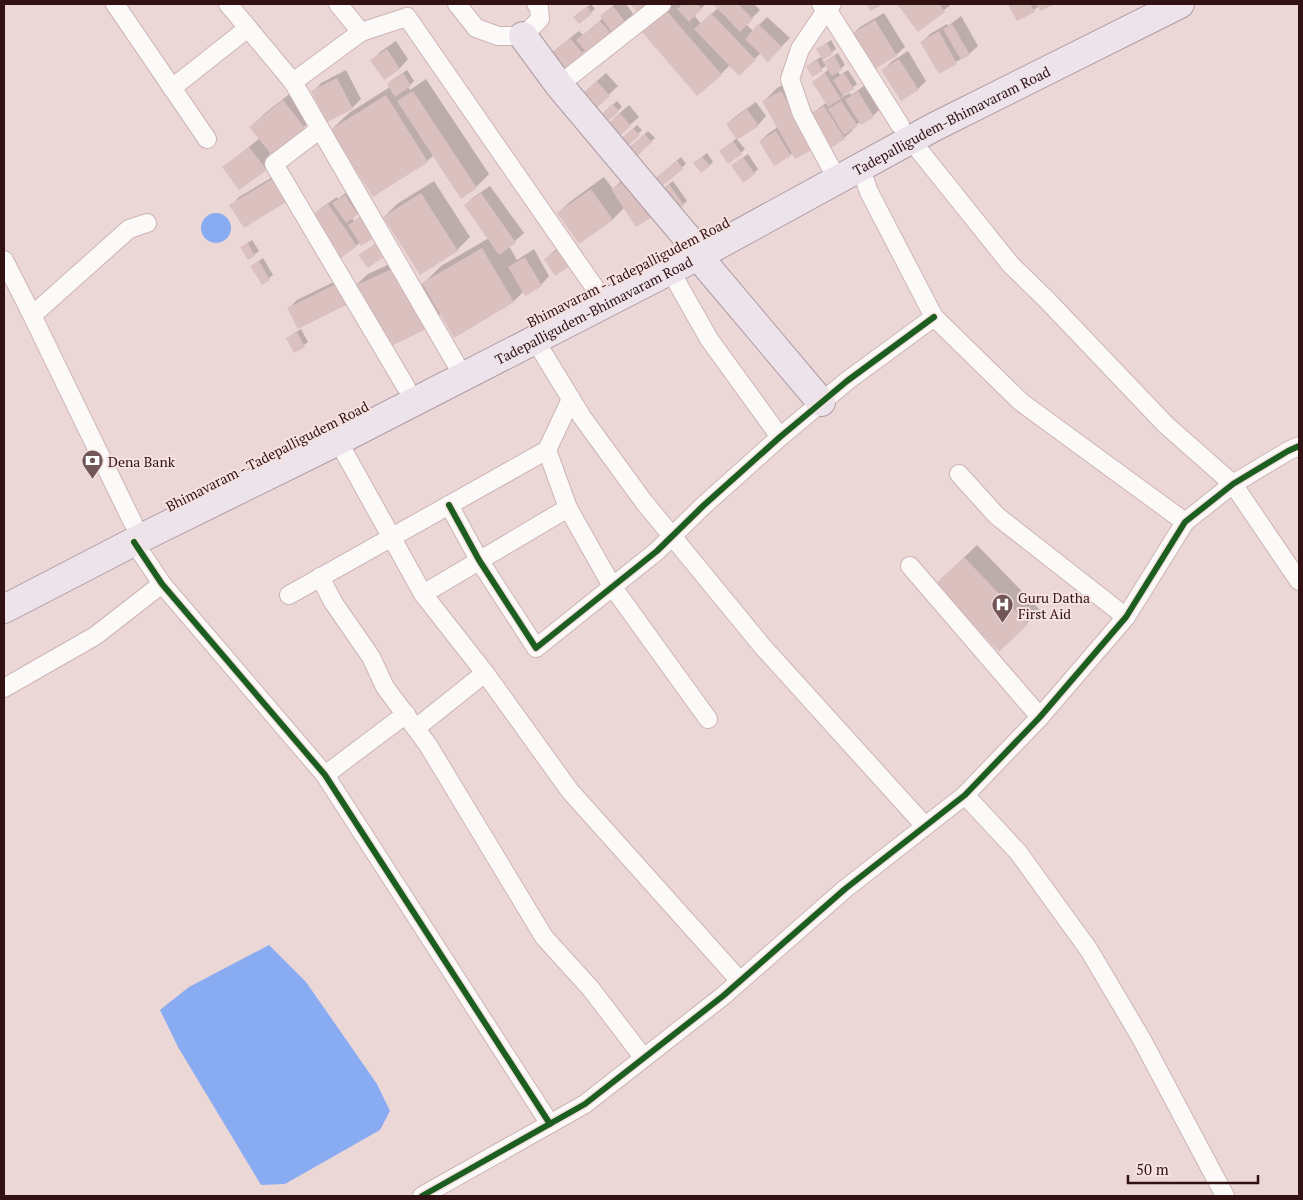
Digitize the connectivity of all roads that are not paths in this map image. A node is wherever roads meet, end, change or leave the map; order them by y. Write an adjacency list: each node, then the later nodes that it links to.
1 (115, 4): 15 (street)
2 (228, 4): 10 (street)
3 (338, 4): 11 (street)
4 (457, 4): 12 (street)
5 (536, 4): 12 (street)
6 (662, 4): 14 (street)
7 (1143, 4): 17 (main road)
8 (1180, 4): 17 (main road, Tadepalligudem-Bhimavaram Road)
9 (826, 5): 17 (street); 19 (street)
10 (248, 28): 13 (street); 15 (street)
11 (361, 32): 13 (street); 25 (street)
12 (523, 36): 14 (main road)
13 (293, 82): 16 (street)
14 (558, 85): 21 (main road)
15 (172, 88): 18 (street)
16 (320, 129): 29 (street); 30 (street)
17 (905, 132): 19 (main road); 38 (street)
18 (207, 139)
19 (842, 170): 21 (main road, Tadepalligudem-Bhimavaram Road); 27 (street)
20 (147, 223): 26 (street)
21 (694, 248): 23 (main road, Tadepalligudem-Bhimavaram Road); 24 (main road, Bhimavaram - Tadepalligudem Road); 32 (main road)
22 (4, 260): 26 (street)
23 (670, 270): 24 (main road, Tadepalligudem-Bhimavaram Road); 33 (street)
24 (640, 276): 25 (main road, Bhimavaram - Tadepalligudem Road); 28 (main road, Tadepalligudem-Bhimavaram Road)
25 (595, 288): 29 (main road, Bhimavaram - Tadepalligudem Road)
26 (29, 309): 42 (street)
27 (934, 318): 32 (street); 41 (street)
28 (535, 340): 31 (street); 34 (main road, Tadepalligudem-Bhimavaram Road)
29 (456, 362): 30 (main road, Bhimavaram - Tadepalligudem Road)
30 (406, 387): 42 (main road, Bhimavaram - Tadepalligudem Road)
31 (572, 399): 36 (street); 43 (street)
32 (821, 402): 33 (street)
33 (780, 436): 43 (street)
34 (338, 441): 42 (main road, Tadepalligudem-Bhimavaram Road); 44 (street)
35 (1299, 446): 38 (street)
36 (546, 450): 39 (street); 40 (street)
37 (959, 474): 55 (street)
38 (1233, 484): 41 (street); 48 (street)
39 (449, 505): 44 (street); 45 (street)
40 (568, 508): 45 (street); 50 (street)
41 (1185, 522): 55 (street)
42 (134, 532): 49 (street); 51 (main road, Bhimavaram - Tadepalligudem Road); 54 (main road, Tadepalligudem-Bhimavaram Road)
43 (672, 536): 50 (street); 64 (street)
44 (391, 538): 47 (street); 52 (street)
45 (479, 560): 50 (street); 52 (street)
46 (910, 566): 59 (street)
47 (320, 577): 53 (street); 58 (street)
48 (1299, 581)
49 (162, 584): 57 (street); 62 (street)
50 (612, 586): 60 (street)
51 (4, 590)
52 (423, 594): 56 (street)
53 (289, 595)
54 (4, 609)
55 (1126, 617): 59 (street)
56 (485, 673): 61 (street); 65 (street)
57 (4, 688)
58 (406, 714): 61 (street); 62 (street)
59 (1040, 717): 63 (street)
60 (708, 719)
61 (416, 728): 66 (street)
62 (325, 775): 67 (street)
63 (965, 795): 64 (street); 69 (street)
64 (925, 826): 65 (street)
65 (740, 981): 66 (street)
66 (644, 1057): 67 (street)
67 (550, 1124): 68 (street)
68 (422, 1196)
69 (1225, 1196)

